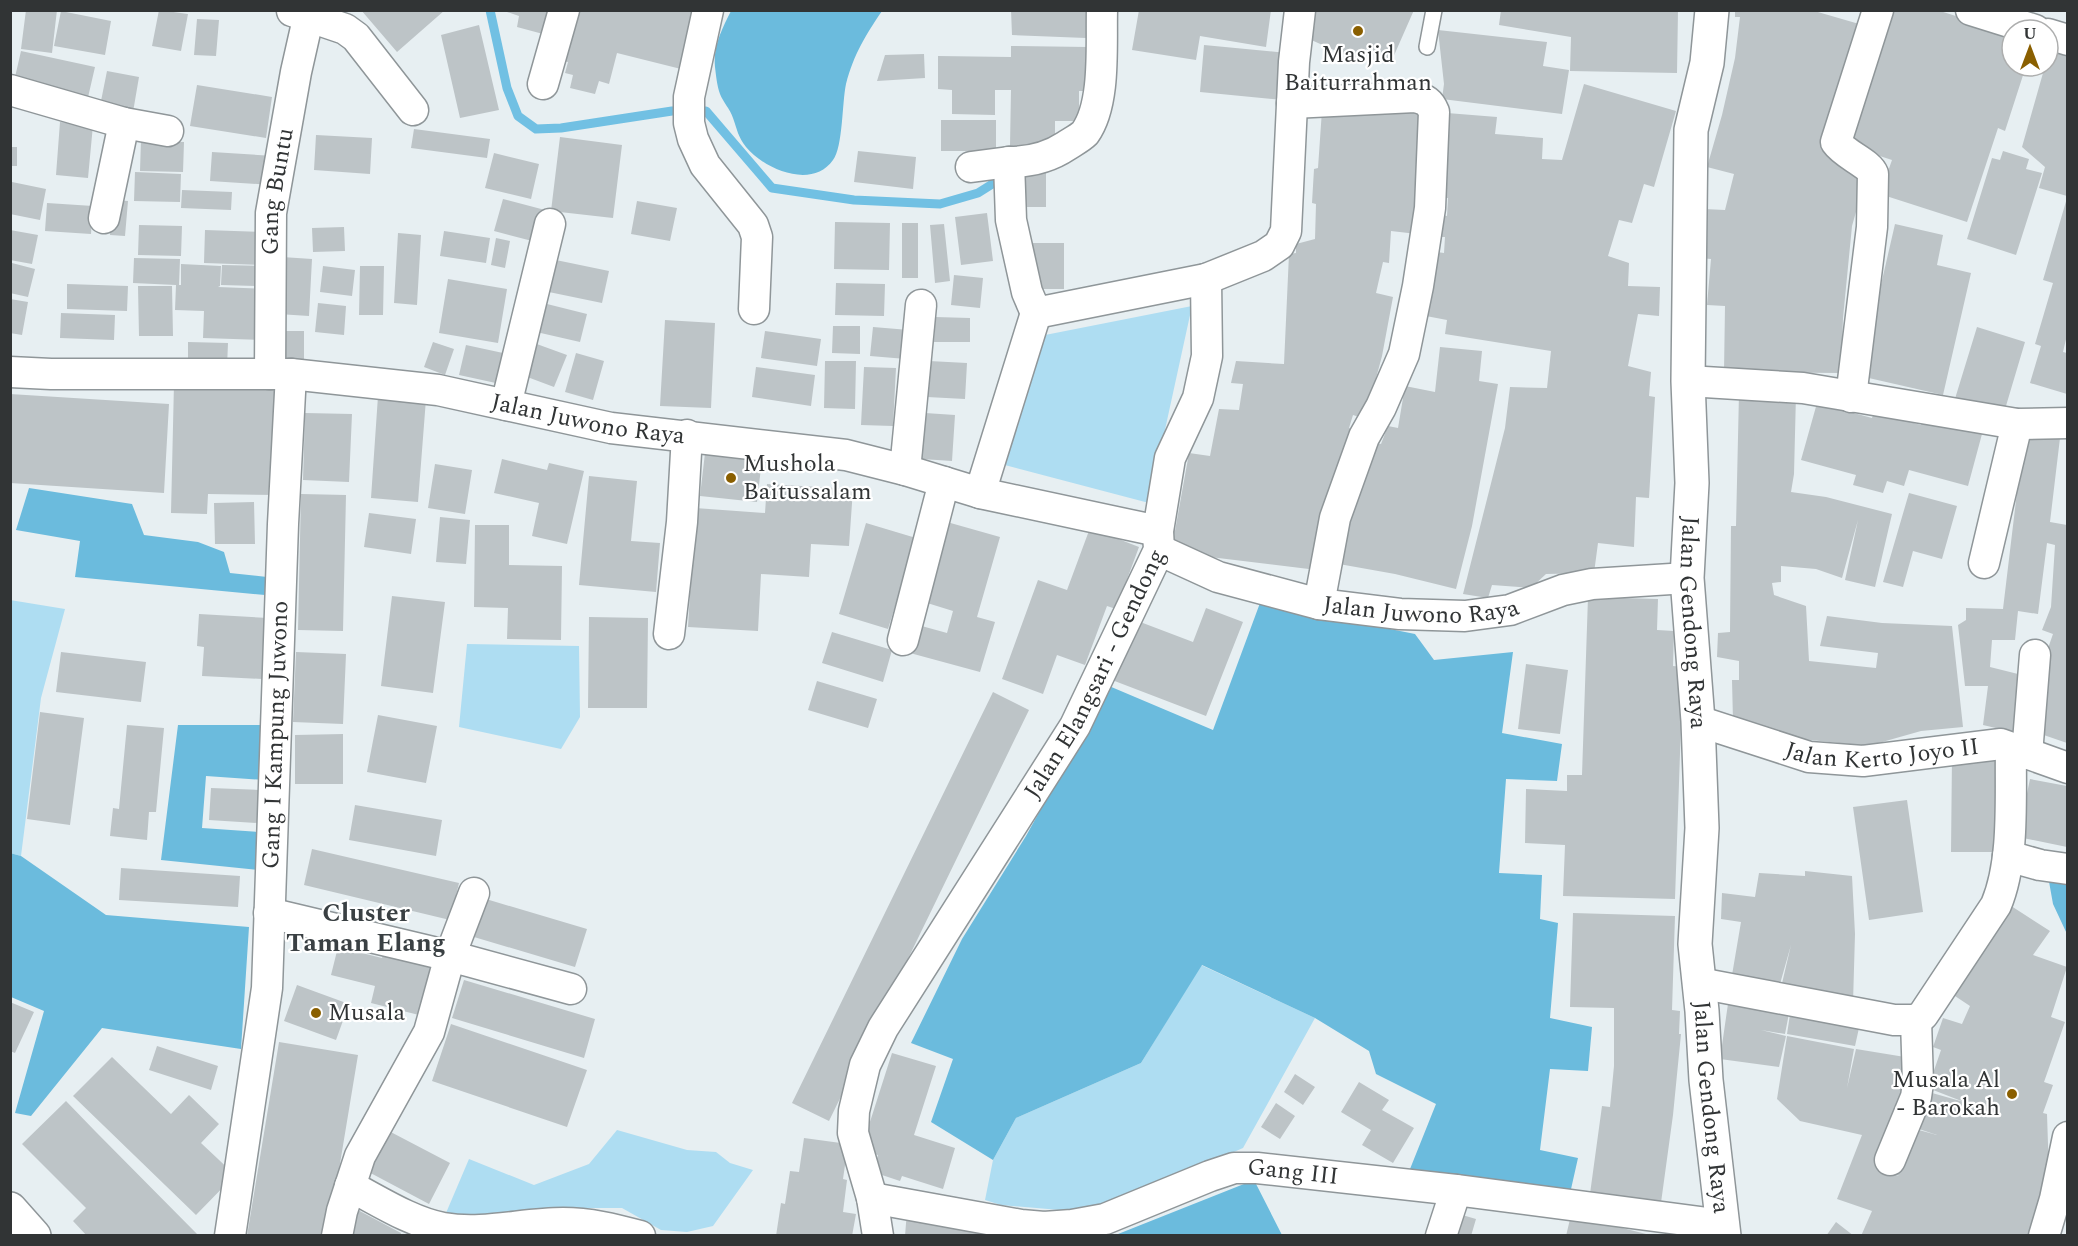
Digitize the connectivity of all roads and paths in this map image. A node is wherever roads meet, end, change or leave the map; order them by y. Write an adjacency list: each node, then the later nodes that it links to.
1 (564, 10): 12 (street)
2 (708, 10): 24 (street)
3 (1102, 10): 19 (street)
4 (1300, 10): 14 (street)
5 (1434, 10): 11 (lane)
6 (1712, 10): 28 (main road, Jalan Gendong Raya)
7 (1878, 10): 29 (street)
8 (1971, 10): 10 (street)
9 (303, 12): 15 (street); 27 (street, Gang Buntu)
10 (2000, 19)
11 (1427, 47)
12 (543, 84)
13 (10, 90): 16 (street)
14 (1292, 104): 22 (street); 40 (street)
15 (413, 110)
16 (124, 123): 17 (street); 20 (street)
17 (168, 131)
18 (971, 167): 19 (street)
19 (1010, 171): 25 (street)
20 (104, 218)
21 (550, 224): 30 (street)
22 (1206, 279): 25 (street); 37 (street, Jalan Elangsari - Gendong)
23 (921, 305): 34 (street)
24 (754, 309)
25 (1036, 313): 36 (street)
26 (10, 372): 27 (street, Jalan Juwono Raya)
27 (280, 374): 30 (street, Jalan Juwono Raya); 50 (street, Gang I Kampung Juwono)
28 (1688, 381): 29 (street); 39 (main road, Jalan Gendong Raya)
29 (1851, 397): 32 (street)
30 (506, 405): 33 (street, Jalan Juwono Raya)
31 (2067, 423): 32 (street)
32 (2017, 424): 38 (street)
33 (687, 435): 34 (street, Jalan Juwono Raya); 41 (street)
34 (905, 470): 35 (street, Jalan Juwono Raya)
35 (944, 482): 36 (street, Jalan Juwono Raya); 42 (street)
36 (980, 493): 37 (street, Jalan Juwono Raya)
37 (1158, 541): 40 (street, Jalan Juwono Raya); 59 (street, Jalan Elangsari - Gendong)
38 (1984, 563)
39 (1687, 578): 40 (street, Jalan Juwono Raya); 44 (main road, Jalan Gendong Raya)
40 (1319, 604)
41 (669, 634)
42 (903, 640)
43 (2035, 655): 45 (street)
44 (1698, 721): 45 (street, Jalan Kerto Joyo II); 52 (main road, Jalan Gendong Raya)
45 (2019, 751): 46 (street, Jalan Kerto Joyo II); 47 (street)
46 (2067, 768)
47 (2008, 856): 48 (street); 54 (street)
48 (2067, 869)
49 (474, 892): 51 (street)
50 (269, 913): 51 (street); 63 (street, Gang I Kampung Juwono)
51 (450, 956): 53 (street); 57 (street)
52 (1699, 983): 54 (street); 61 (main road, Jalan Gendong Raya)
53 (571, 989)
54 (1916, 1020): 56 (street)
55 (2067, 1137): 68 (street)
56 (1890, 1160)
57 (350, 1186): 64 (street); 65 (street)
58 (1456, 1190): 59 (street, Gang III); 61 (street, Gang III); 67 (street)
59 (872, 1198): 66 (street, Jalan Elangsari - Gendong)
60 (10, 1209): 62 (main road)
61 (1723, 1230)
62 (34, 1236)
63 (230, 1236)
64 (337, 1236)
65 (640, 1236)
66 (878, 1236)
67 (1441, 1236)
68 (2044, 1236)

